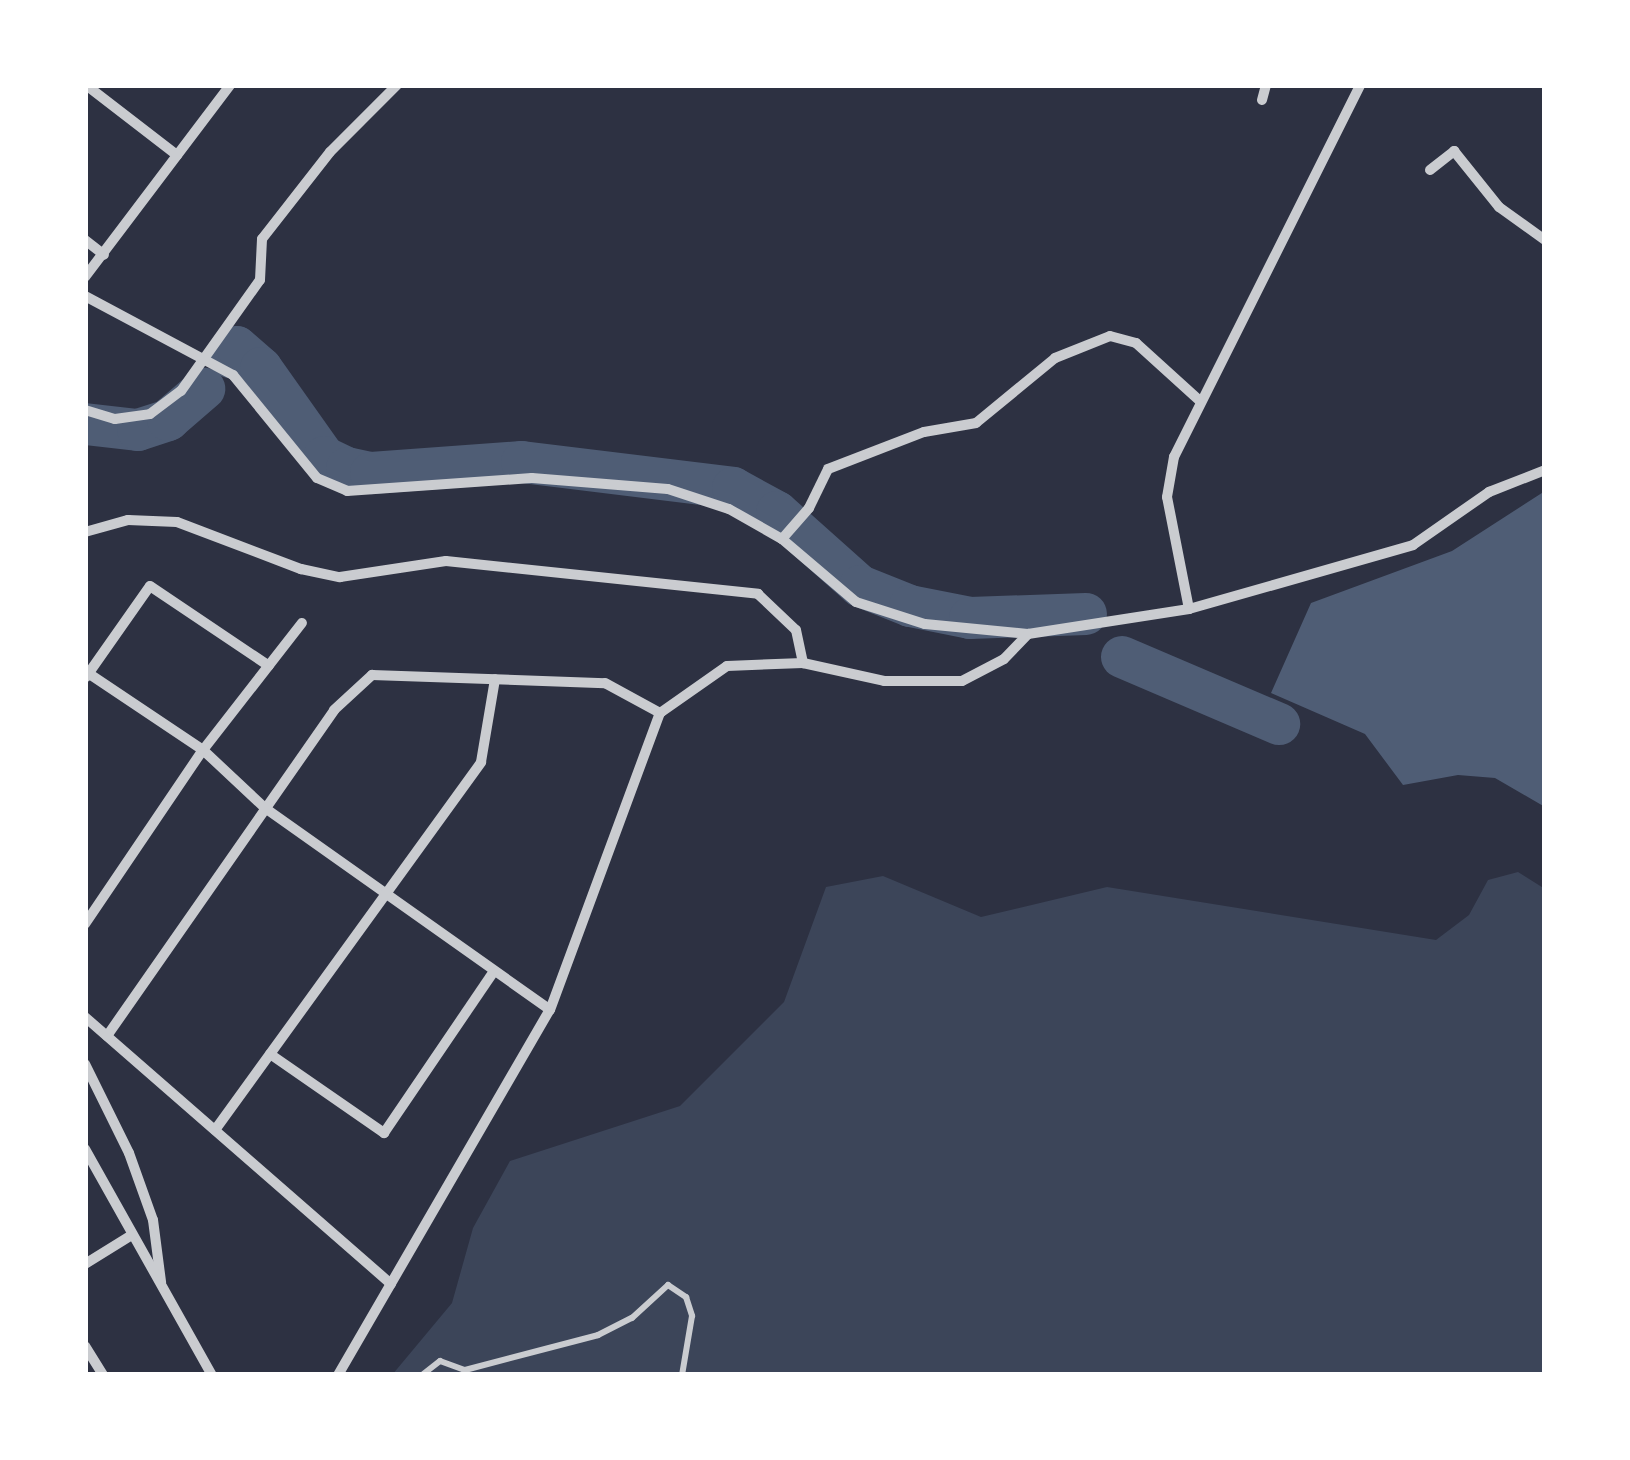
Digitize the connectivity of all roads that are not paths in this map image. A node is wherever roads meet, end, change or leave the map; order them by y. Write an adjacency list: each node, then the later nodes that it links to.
1 (86, 85): 7 (street)
2 (230, 85): 7 (street)
3 (397, 85): 14 (street)
4 (1266, 85): 6 (street)
5 (1360, 85): 15 (street)
6 (1262, 100)
7 (178, 155): 11 (street)
8 (1430, 170): 10 (street)
9 (85, 240): 11 (street)
10 (1545, 240)
11 (104, 254): 12 (street)
12 (85, 277)
13 (85, 296): 14 (street)
14 (206, 361): 16 (street); 19 (street)
15 (1200, 401): 19 (street); 20 (street)
16 (85, 410)
17 (1545, 470): 20 (street)
18 (85, 532): 23 (street)
19 (782, 539): 22 (street)
20 (1189, 608): 22 (street)
21 (302, 623): 24 (street)
22 (1028, 634): 23 (street)
23 (804, 663): 27 (street)
24 (270, 666): 25 (street); 28 (street)
25 (86, 675): 28 (street)
26 (494, 680): 27 (street); 29 (street); 30 (street)
27 (660, 713): 33 (street)
28 (203, 750): 29 (street); 31 (street)
29 (266, 808): 30 (street); 35 (street)
30 (385, 894): 32 (street); 36 (street)
31 (85, 924)
32 (494, 970): 33 (street); 36 (street)
33 (550, 1010): 42 (street)
34 (85, 1017): 35 (street)
35 (107, 1036): 38 (street)
36 (270, 1054): 38 (street)
37 (85, 1064): 43 (street)
38 (215, 1130): 42 (street)
39 (85, 1149): 40 (street)
40 (132, 1235): 41 (street); 43 (street)
41 (85, 1264)
42 (391, 1284): 47 (street)
43 (162, 1288): 46 (street)
44 (85, 1346): 45 (street)
45 (103, 1375)
46 (212, 1375)
47 (338, 1375)
48 (422, 1375): 49 (lane)
49 (682, 1375)

